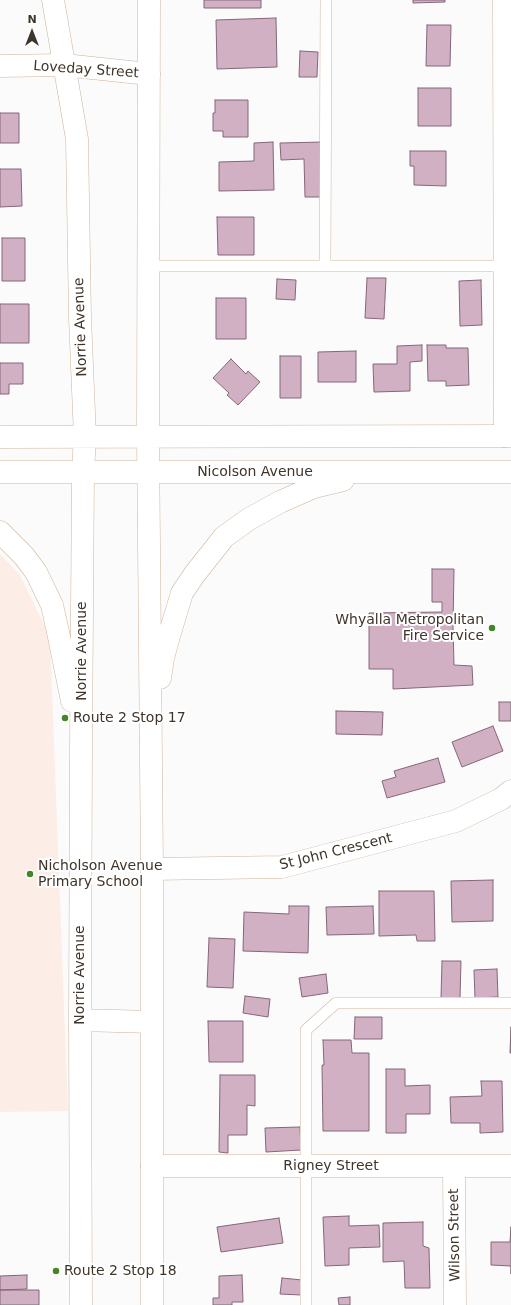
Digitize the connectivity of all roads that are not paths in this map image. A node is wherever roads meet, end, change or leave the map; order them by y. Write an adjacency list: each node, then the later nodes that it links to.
1 (53, 0): 5 (main road, Norrie Avenue)
2 (149, 0): 7 (main road)
3 (326, 0): 9 (lane)
4 (504, 0): 10 (main road)
5 (64, 65): 6 (main road, Loveday Street); 7 (main road, Loveday Street); 14 (main road, Norrie Avenue)
6 (0, 66)
7 (149, 74): 8 (main road)
8 (148, 266): 9 (lane); 11 (main road)
9 (325, 266): 10 (lane)
10 (508, 266): 12 (main road)
11 (148, 436): 12 (main road); 14 (main road); 17 (main road)
12 (508, 436)
13 (0, 437): 14 (main road)
14 (85, 437): 15 (main road, Norrie Avenue)
15 (83, 471): 16 (main road, Nicolson Avenue); 17 (main road, Nicolson Avenue); 22 (main road, Norrie Avenue)
16 (0, 472)
17 (149, 472): 18 (main road, Nicolson Avenue); 21 (main road)
18 (380, 472): 19 (main road, Nicolson Avenue); 21 (main road)
19 (511, 472)
20 (0, 532): 22 (main road)
21 (151, 740): 24 (main road)
22 (81, 750): 26 (main road, Norrie Avenue)
23 (511, 791): 24 (main road, St John Crescent)
24 (152, 869): 27 (main road)
25 (511, 1003): 29 (lane)
26 (80, 1020): 27 (main road); 32 (main road, Norrie Avenue)
27 (152, 1022): 28 (main road)
28 (152, 1166): 29 (main road, Rigney Street); 33 (main road)
29 (306, 1166): 30 (main road, Rigney Street); 34 (lane)
30 (454, 1166): 31 (main road, Rigney Street); 35 (main road, Wilson Street)
31 (511, 1166)
32 (81, 1305)
33 (152, 1305)
34 (306, 1305)
35 (455, 1305)

